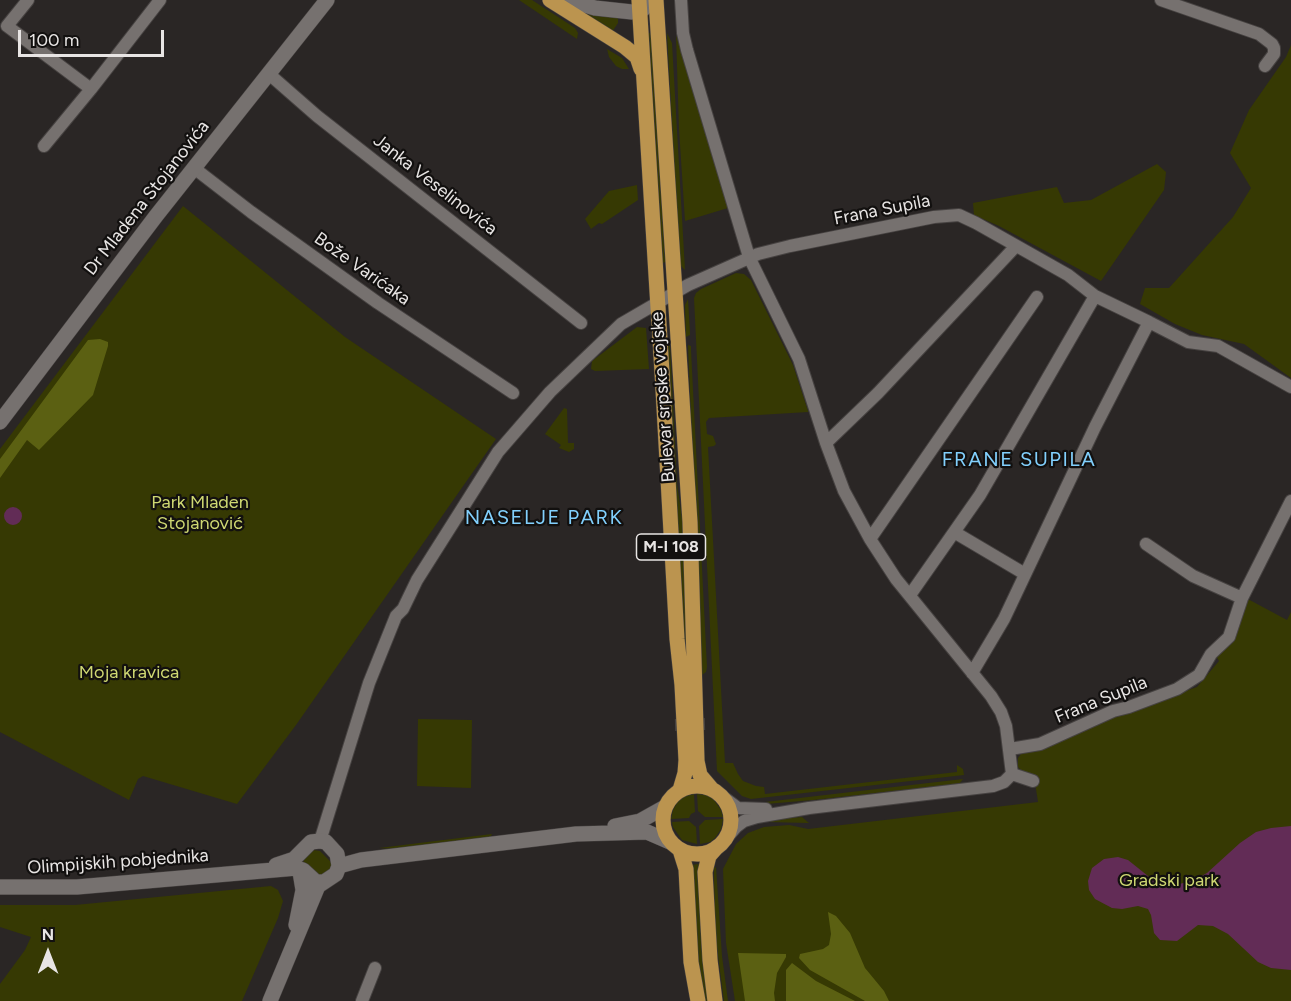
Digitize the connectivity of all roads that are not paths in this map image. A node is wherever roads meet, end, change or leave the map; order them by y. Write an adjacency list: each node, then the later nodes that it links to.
1 (28, 0): 9 (street)
2 (160, 0): 13 (street)
3 (327, 0): 11 (street, Dr Mladena Stojanovića)
4 (550, 0): 12 (main road)
5 (567, 0): 8 (street)
6 (681, 0): 17 (street)
7 (1161, 0): 10 (street)
8 (646, 3): 12 (main road, Bulevar srpske vojske / M-I 108); 18 (main road, Bulevar srpske vojske / M-I 108)
9 (4, 26): 13 (street)
10 (1265, 66)
11 (269, 74): 15 (street, Dr Mladena Stojanovića); 23 (street, Janka Veselinovića)
12 (642, 75): 21 (main road, Bulevar srpske vojske / M-I 108)
13 (91, 89): 14 (street)
14 (44, 146)
15 (194, 168): 25 (street, Bože Varićaka); 26 (street, Dr Mladena Stojanovića)
16 (1016, 246): 17 (street, Frana Supila); 19 (street, Frana Supila); 27 (street)
17 (749, 257): 18 (street, Frana Supila); 27 (street)
18 (675, 292): 21 (street, Frana Supila); 40 (main road, Bulevar srpske vojske / M-I 108)
19 (1095, 296): 22 (street, Frana Supila); 29 (street)
20 (1037, 297): 30 (street)
21 (658, 302): 39 (main road, Bulevar srpske vojske / M-I 108); 46 (street, Frana Supila)
22 (1149, 322): 24 (street, Frana Supila); 32 (street)
23 (581, 323)
24 (1291, 387)
25 (513, 393)
26 (0, 422)
27 (826, 443): 30 (street)
28 (1291, 501): 34 (street, Frana Supila)
29 (954, 532): 32 (street); 33 (street)
30 (870, 539): 33 (street)
31 (1146, 544): 34 (street)
32 (1025, 574): 35 (street)
33 (910, 595): 35 (street)
34 (1242, 598): 36 (street, Frana Supila)
35 (972, 673): 36 (street)
36 (1010, 749): 37 (street)
37 (1012, 774): 38 (street); 42 (street)
38 (1033, 781)
39 (680, 790): 40 (main road); 41 (main road)
40 (717, 792): 42 (street); 44 (main road, Bulevar srpske vojske / M-I 108)
41 (665, 807): 43 (street, Olimpijskih pobjednika); 45 (main road)
42 (809, 808): 44 (street)
43 (576, 834): 45 (street, Olimpijskih pobjednika); 46 (street, Olimpijskih pobjednika)
44 (720, 844): 45 (main road); 54 (main road, Bulevar srpske vojske / M-I 108)
45 (675, 846): 53 (main road)
46 (316, 860): 47 (street); 47 (street); 48 (street, Olimpijskih pobjednika); 49 (street)
47 (322, 885): 49 (street)
48 (0, 887)
49 (290, 951): 51 (street)
50 (375, 968): 52 (street)
51 (270, 1001)
52 (362, 1001)
53 (698, 1001)
54 (715, 1001)

